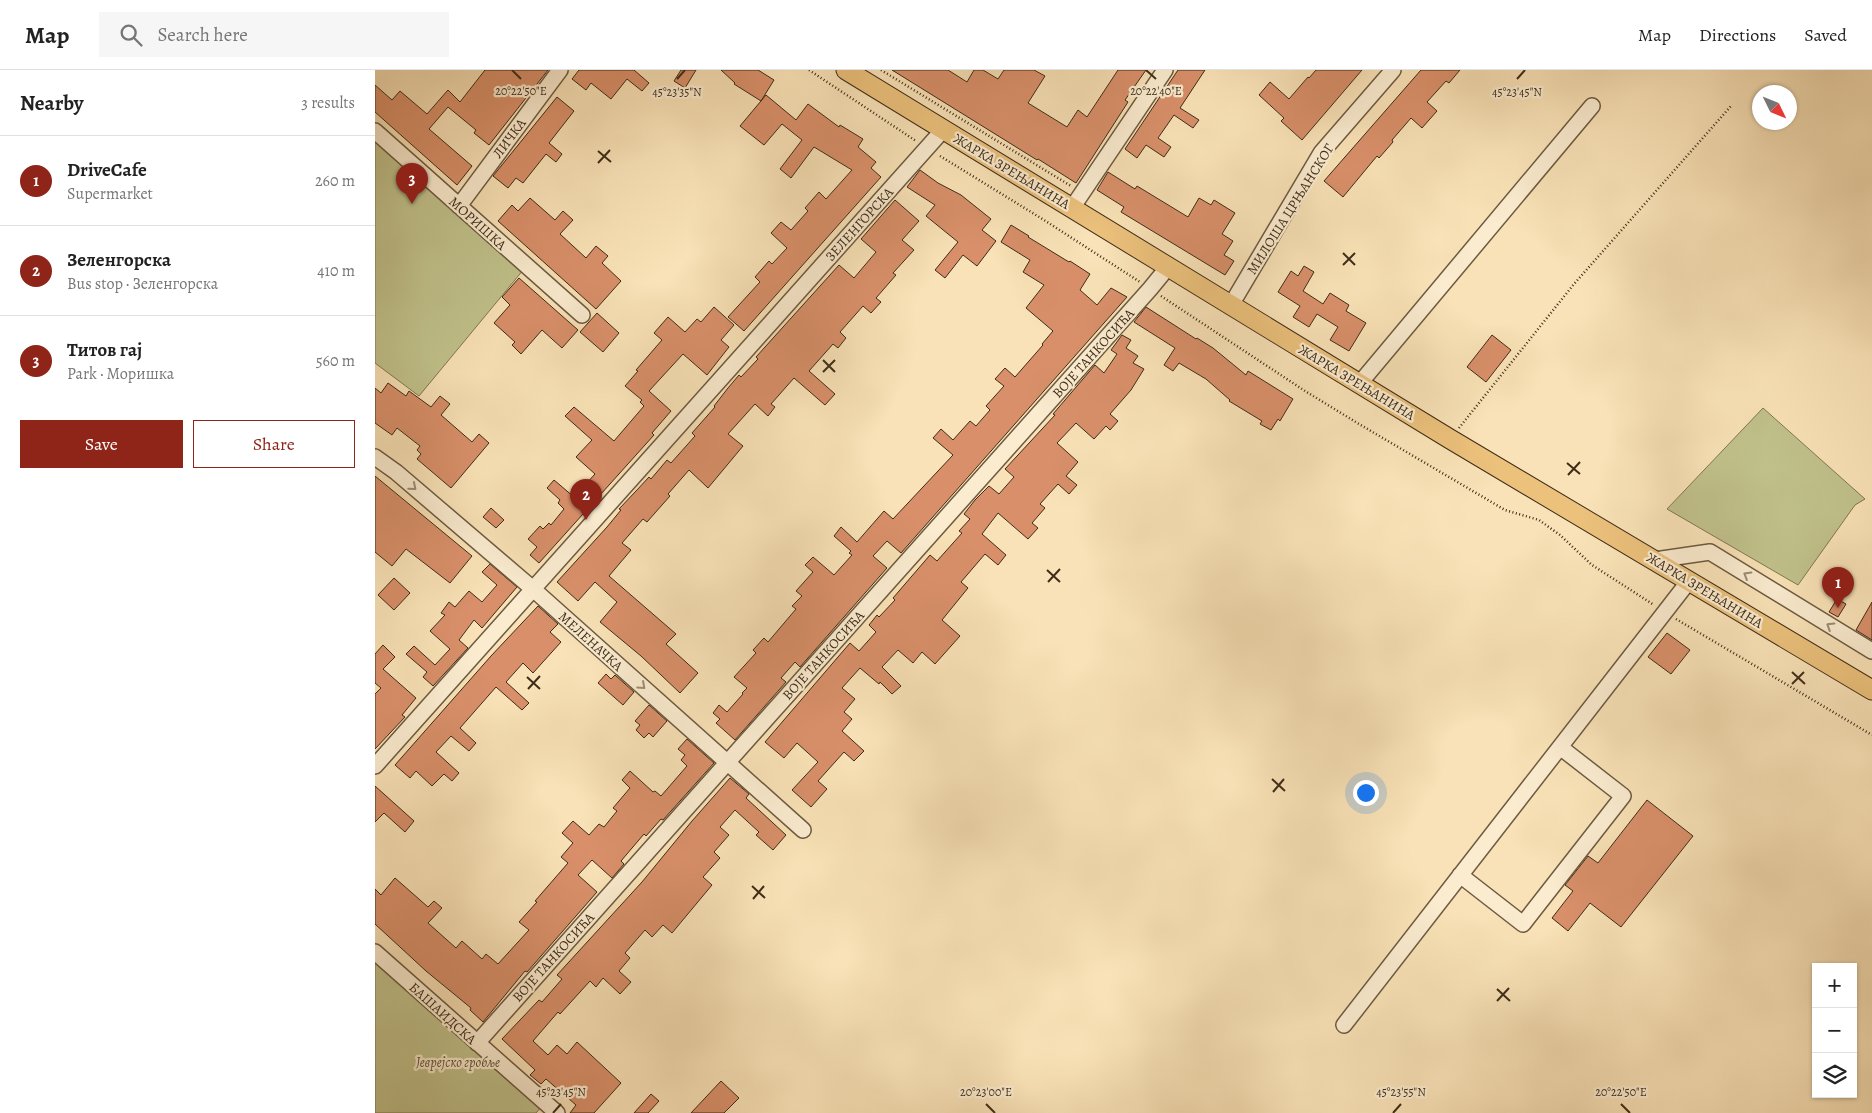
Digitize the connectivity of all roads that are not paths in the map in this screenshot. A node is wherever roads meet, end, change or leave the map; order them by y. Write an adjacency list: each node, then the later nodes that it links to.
1 (560, 70): 9 (street, ЛИЧКА)
2 (846, 70): 6 (main road, ЖАРКА ЗРЕЊАНИНА)
3 (1165, 70): 8 (street)
4 (1393, 70): 11 (street, МИЛОША ЦРЊАНСКОГ)
5 (1592, 106): 13 (street)
6 (943, 130): 8 (main road, ЖАРКА ЗРЕЊАНИНА); 17 (street, ЗЕЛЕНГОРСКА)
7 (375, 131): 9 (street, МОРИШКА)
8 (1077, 201): 10 (main road, ЖАРКА ЗРЕЊАНИНА)
9 (459, 206): 12 (street, МОРИШКА)
10 (1168, 267): 11 (main road, ЖАРКА ЗРЕЊАНИНА); 21 (street, ВОЈЕ ТАНКОСИЋА)
11 (1231, 305): 13 (main road, ЖАРКА ЗРЕЊАНИНА)
12 (582, 315)
13 (1359, 384): 15 (main road, ЖАРКА ЗРЕЊАНИНА)
14 (375, 457): 17 (street, МЕЛЕНАЧКА, one-way to 17)
15 (1655, 560): 16 (main road, ЖАРКА ЗРЕЊАНИНА); 18 (street, one-way to 15)
16 (1689, 581): 19 (main road, ЖАРКА ЗРЕЊАНИНА); 20 (street)
17 (533, 589): 21 (street, МЕЛЕНАЧКА, one-way to 21); 22 (street, ЗЕЛЕНГОРСКА)
18 (1872, 651)
19 (1872, 690)
20 (1560, 747): 24 (street); 24 (street)
21 (727, 762): 23 (street, МЕЛЕНАЧКА); 27 (street, ВОЈЕ ТАНКОСИЋА)
22 (375, 766)
23 (803, 830)
24 (1460, 875): 26 (street)
25 (375, 952): 27 (street, БАШАИДСКА)
26 (1344, 1026)
27 (477, 1043): 28 (street, БАШАИДСКА)
28 (557, 1113)

